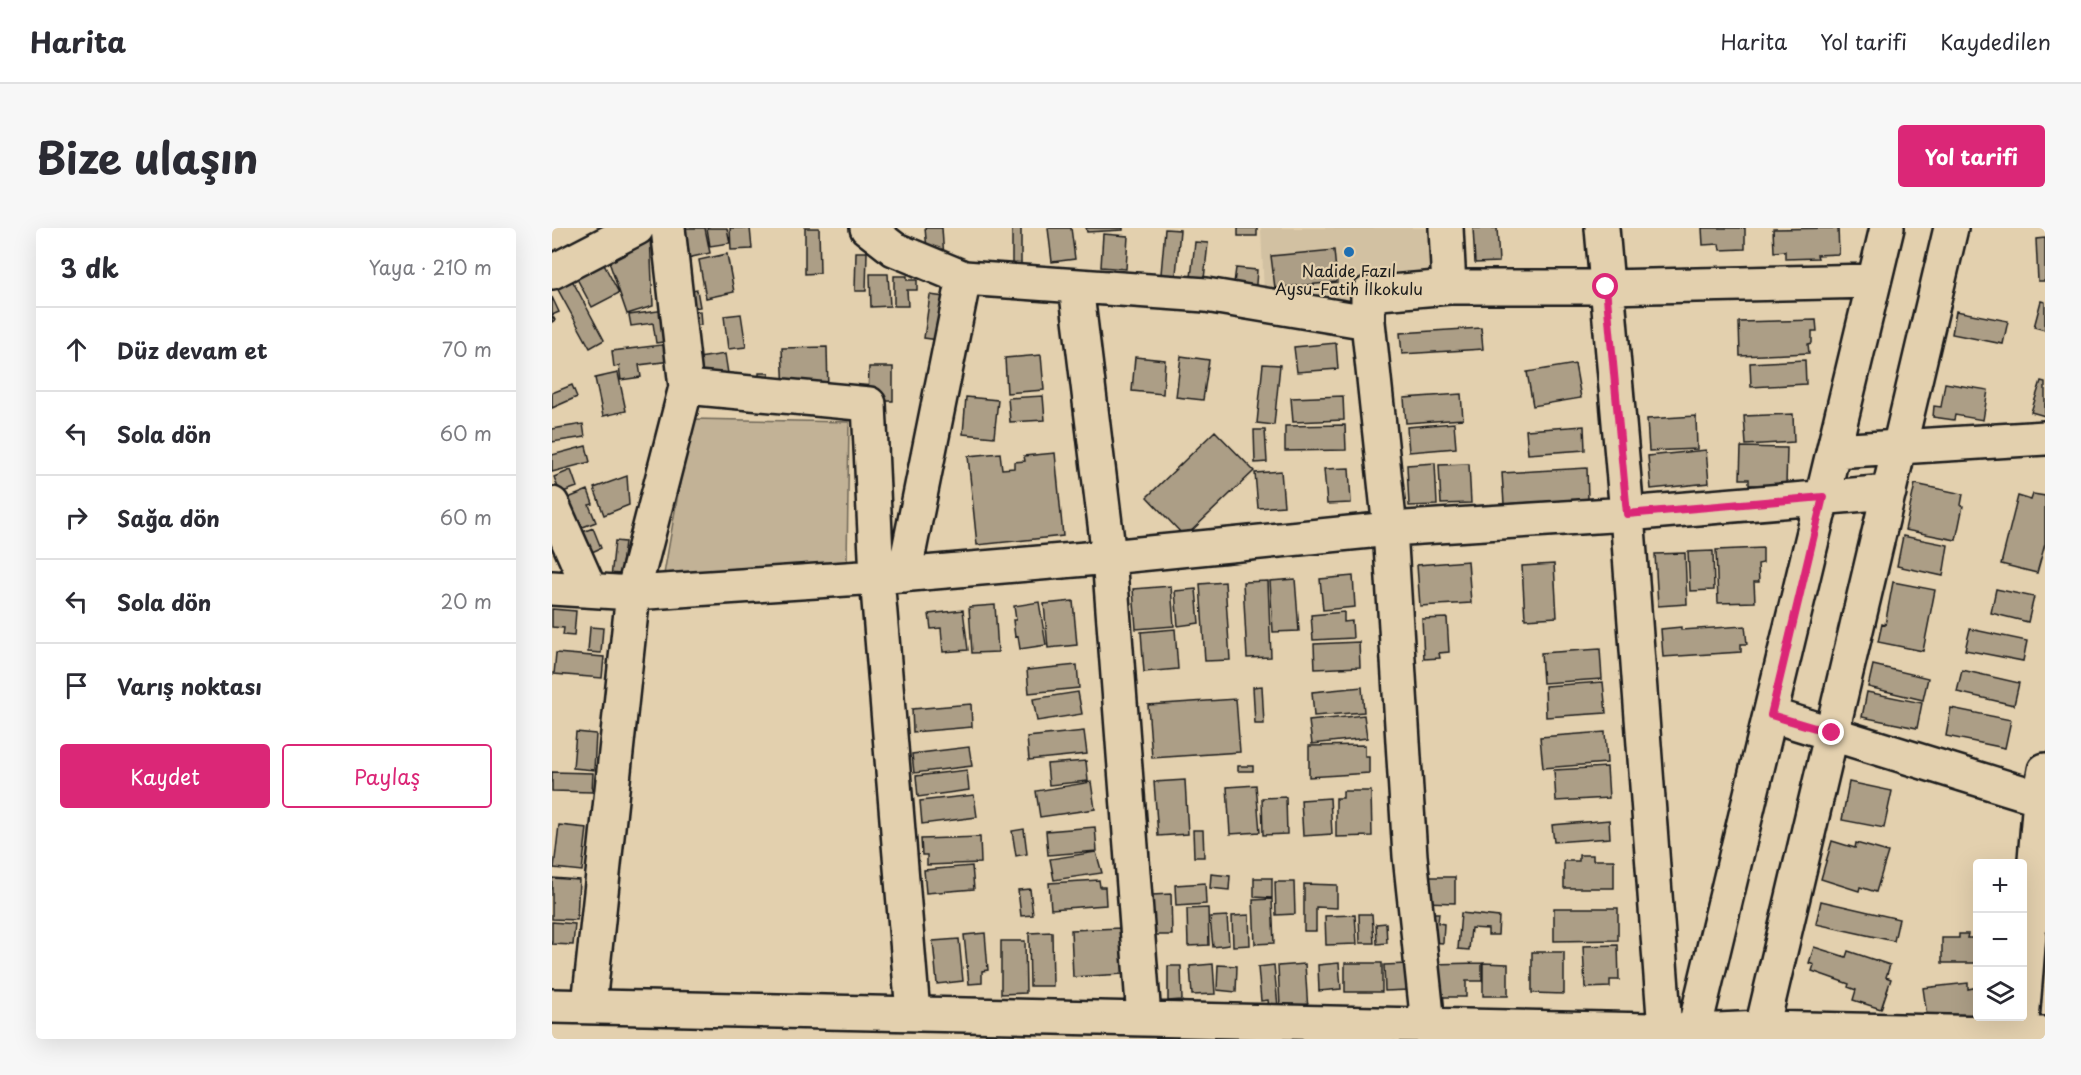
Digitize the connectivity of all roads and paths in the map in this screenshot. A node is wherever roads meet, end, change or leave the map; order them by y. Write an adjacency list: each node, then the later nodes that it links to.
1 (668, 228): 15 (street)
2 (867, 228): 9 (street)
3 (1446, 228): 12 (street)
4 (1602, 228): 13 (street)
5 (1887, 228): 10 (street)
6 (1952, 228): 17 (street)
7 (631, 230): 8 (street)
8 (552, 272)
9 (964, 278): 11 (street); 25 (street)
10 (1874, 281): 13 (street); 18 (street)
11 (1076, 286): 14 (street); 24 (street)
12 (1449, 287): 13 (street); 14 (street)
13 (1606, 287): 22 (street)
14 (1368, 322): 23 (street)
15 (686, 387): 25 (street); 28 (street)
16 (2045, 438): 17 (street)
17 (1899, 448): 18 (street); 19 (street)
18 (1834, 451): 20 (street)
19 (1889, 492): 20 (street); 30 (street)
20 (1823, 497): 22 (street); 29 (street)
21 (552, 504): 27 (street)
22 (1627, 514): 23 (street); 37 (street)
23 (1390, 529): 24 (street); 36 (street)
24 (1109, 557): 25 (street); 35 (street)
25 (891, 576): 28 (street); 34 (street)
26 (552, 588): 27 (street)
27 (590, 590): 28 (street)
28 (633, 593): 32 (street)
29 (1771, 715): 30 (street); 37 (street)
30 (1832, 733): 31 (street); 38 (street)
31 (2043, 790): 39 (street)
32 (589, 1005): 33 (street); 34 (street)
33 (552, 1006)
34 (914, 1012): 35 (street)
35 (1144, 1018): 36 (street)
36 (1428, 1024): 37 (street)
37 (1684, 1033): 38 (street)
38 (1761, 1033): 39 (street)
39 (2033, 1033)

